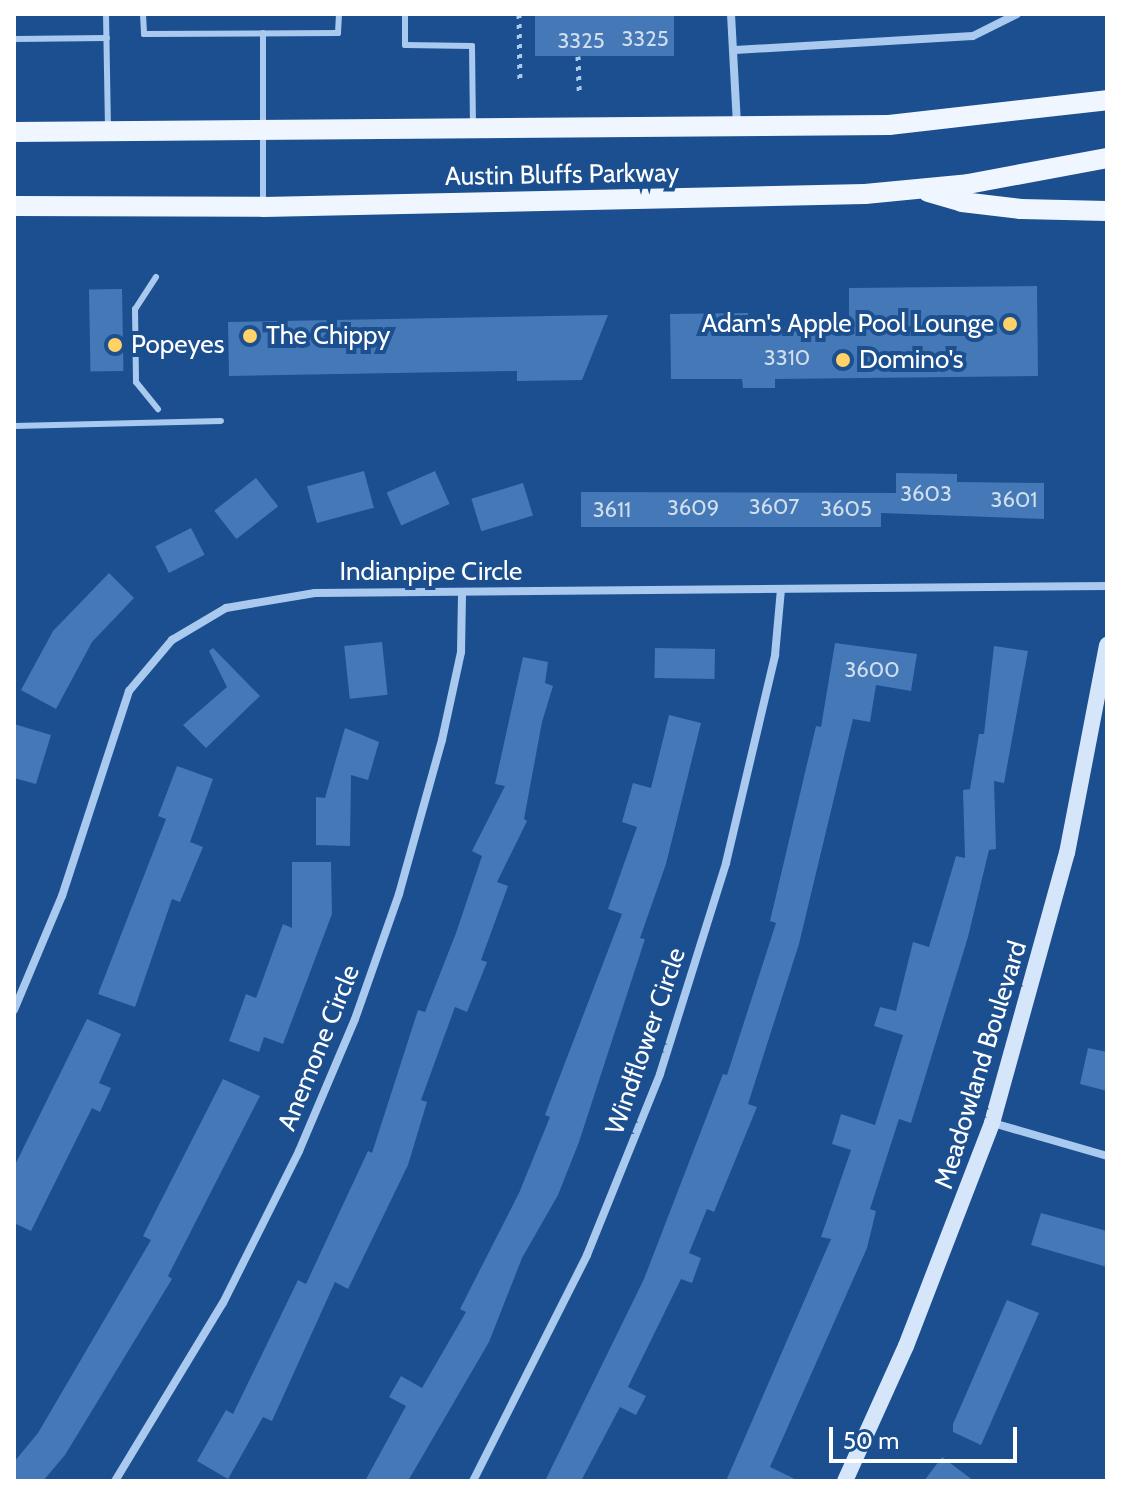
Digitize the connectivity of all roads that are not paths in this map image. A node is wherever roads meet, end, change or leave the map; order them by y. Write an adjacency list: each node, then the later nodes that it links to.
1 (106, 14): 8 (lane)
2 (143, 14): 7 (lane)
3 (339, 14): 7 (lane)
4 (405, 14): 13 (lane)
5 (731, 14): 10 (street)
6 (1017, 14): 10 (street)
7 (263, 33): 14 (lane)
8 (107, 38): 9 (lane); 16 (lane)
9 (14, 39)
10 (735, 50): 12 (street)
11 (1107, 100): 12 (main road, Austin Bluffs Parkway)
12 (737, 126): 13 (main road, Austin Bluffs Parkway)
13 (473, 128): 14 (main road, Austin Bluffs Parkway)
14 (264, 130): 16 (main road, Austin Bluffs Parkway); 20 (lane)
15 (14, 132): 16 (main road, Austin Bluffs Parkway)
16 (108, 132)
17 (1107, 158): 18 (main road, Austin Bluffs Parkway)
18 (920, 189): 20 (main road, Austin Bluffs Parkway); 21 (main road)
19 (14, 206): 20 (main road, Austin Bluffs Parkway)
20 (263, 207)
21 (1107, 211)
22 (156, 277): 23 (lane)
23 (158, 409)
24 (221, 421): 25 (lane)
25 (14, 426)
26 (1107, 586): 27 (street, Indianpipe Circle)
27 (781, 589): 28 (street, Indianpipe Circle); 34 (street, Windflower Circle)
28 (462, 593): 30 (street, Indianpipe Circle); 33 (street, Anemone Circle)
29 (1107, 645): 31 (street, Meadowland Boulevard)
30 (14, 1010)
31 (992, 1123): 32 (street); 35 (street, Meadowland Boulevard)
32 (1107, 1156)
33 (115, 1481)
34 (473, 1481)
35 (845, 1481)

